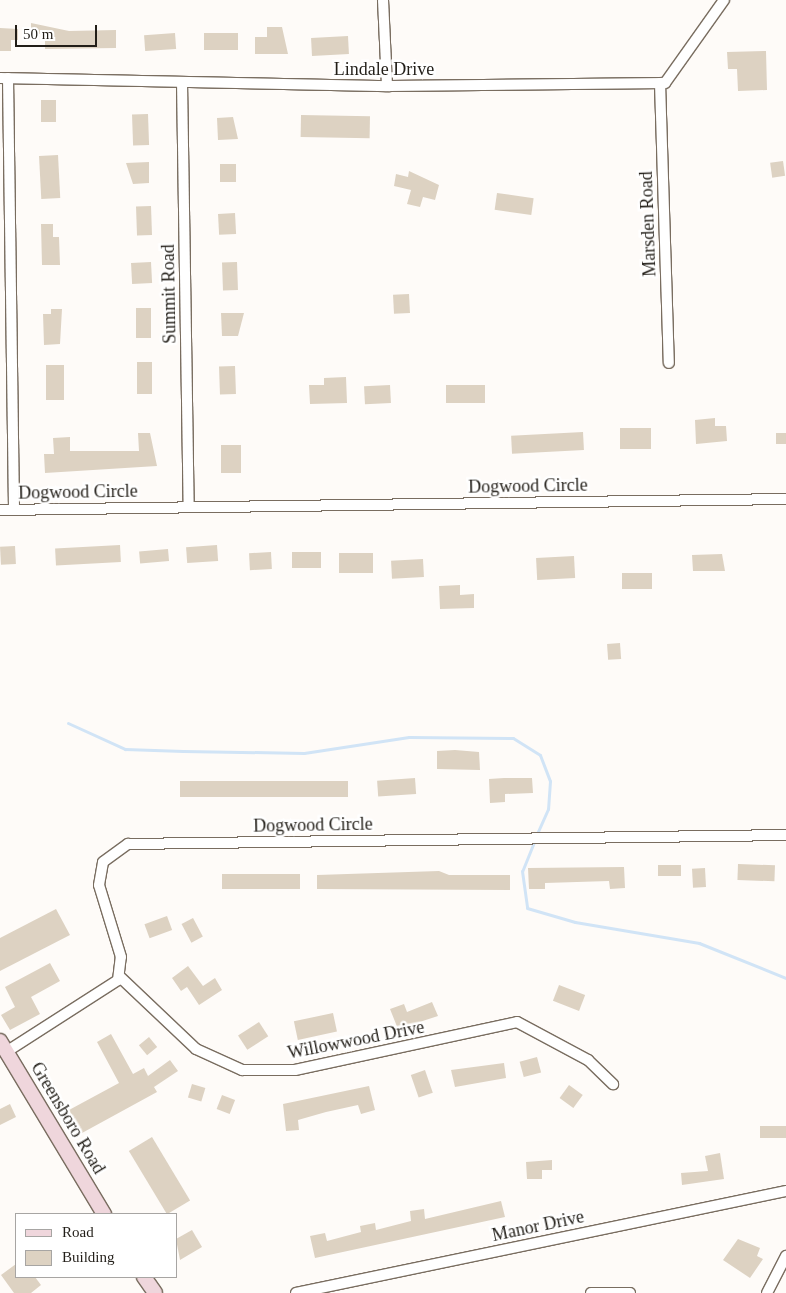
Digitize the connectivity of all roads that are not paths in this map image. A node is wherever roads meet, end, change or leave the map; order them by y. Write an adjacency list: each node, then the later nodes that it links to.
1 (383, 0): 6 (street)
2 (724, 0): 5 (street)
3 (4, 78): 4 (street, Lindale Drive); 11 (street)
4 (182, 82): 6 (street, Lindale Drive); 9 (street, Summit Road)
5 (660, 84): 6 (street, Lindale Drive); 7 (street, Marsden Road)
6 (387, 86)
7 (669, 363)
8 (786, 499): 9 (street, Dogwood Circle)
9 (189, 506): 11 (street, Dogwood Circle)
10 (0, 510): 11 (street, Dogwood Circle)
11 (14, 510)
12 (786, 835): 13 (street, Dogwood Circle)
13 (119, 976): 14 (street); 15 (street, Willowwood Drive)
14 (3, 1046): 17 (main road, Greensboro Road)
15 (613, 1084)
16 (786, 1191): 21 (street, Manor Drive)
17 (103, 1213)
18 (786, 1256): 24 (street)
19 (145, 1278): 20 (main road)
20 (155, 1293)
21 (296, 1293)
22 (591, 1293): 23 (street)
23 (630, 1293)
24 (766, 1293)

